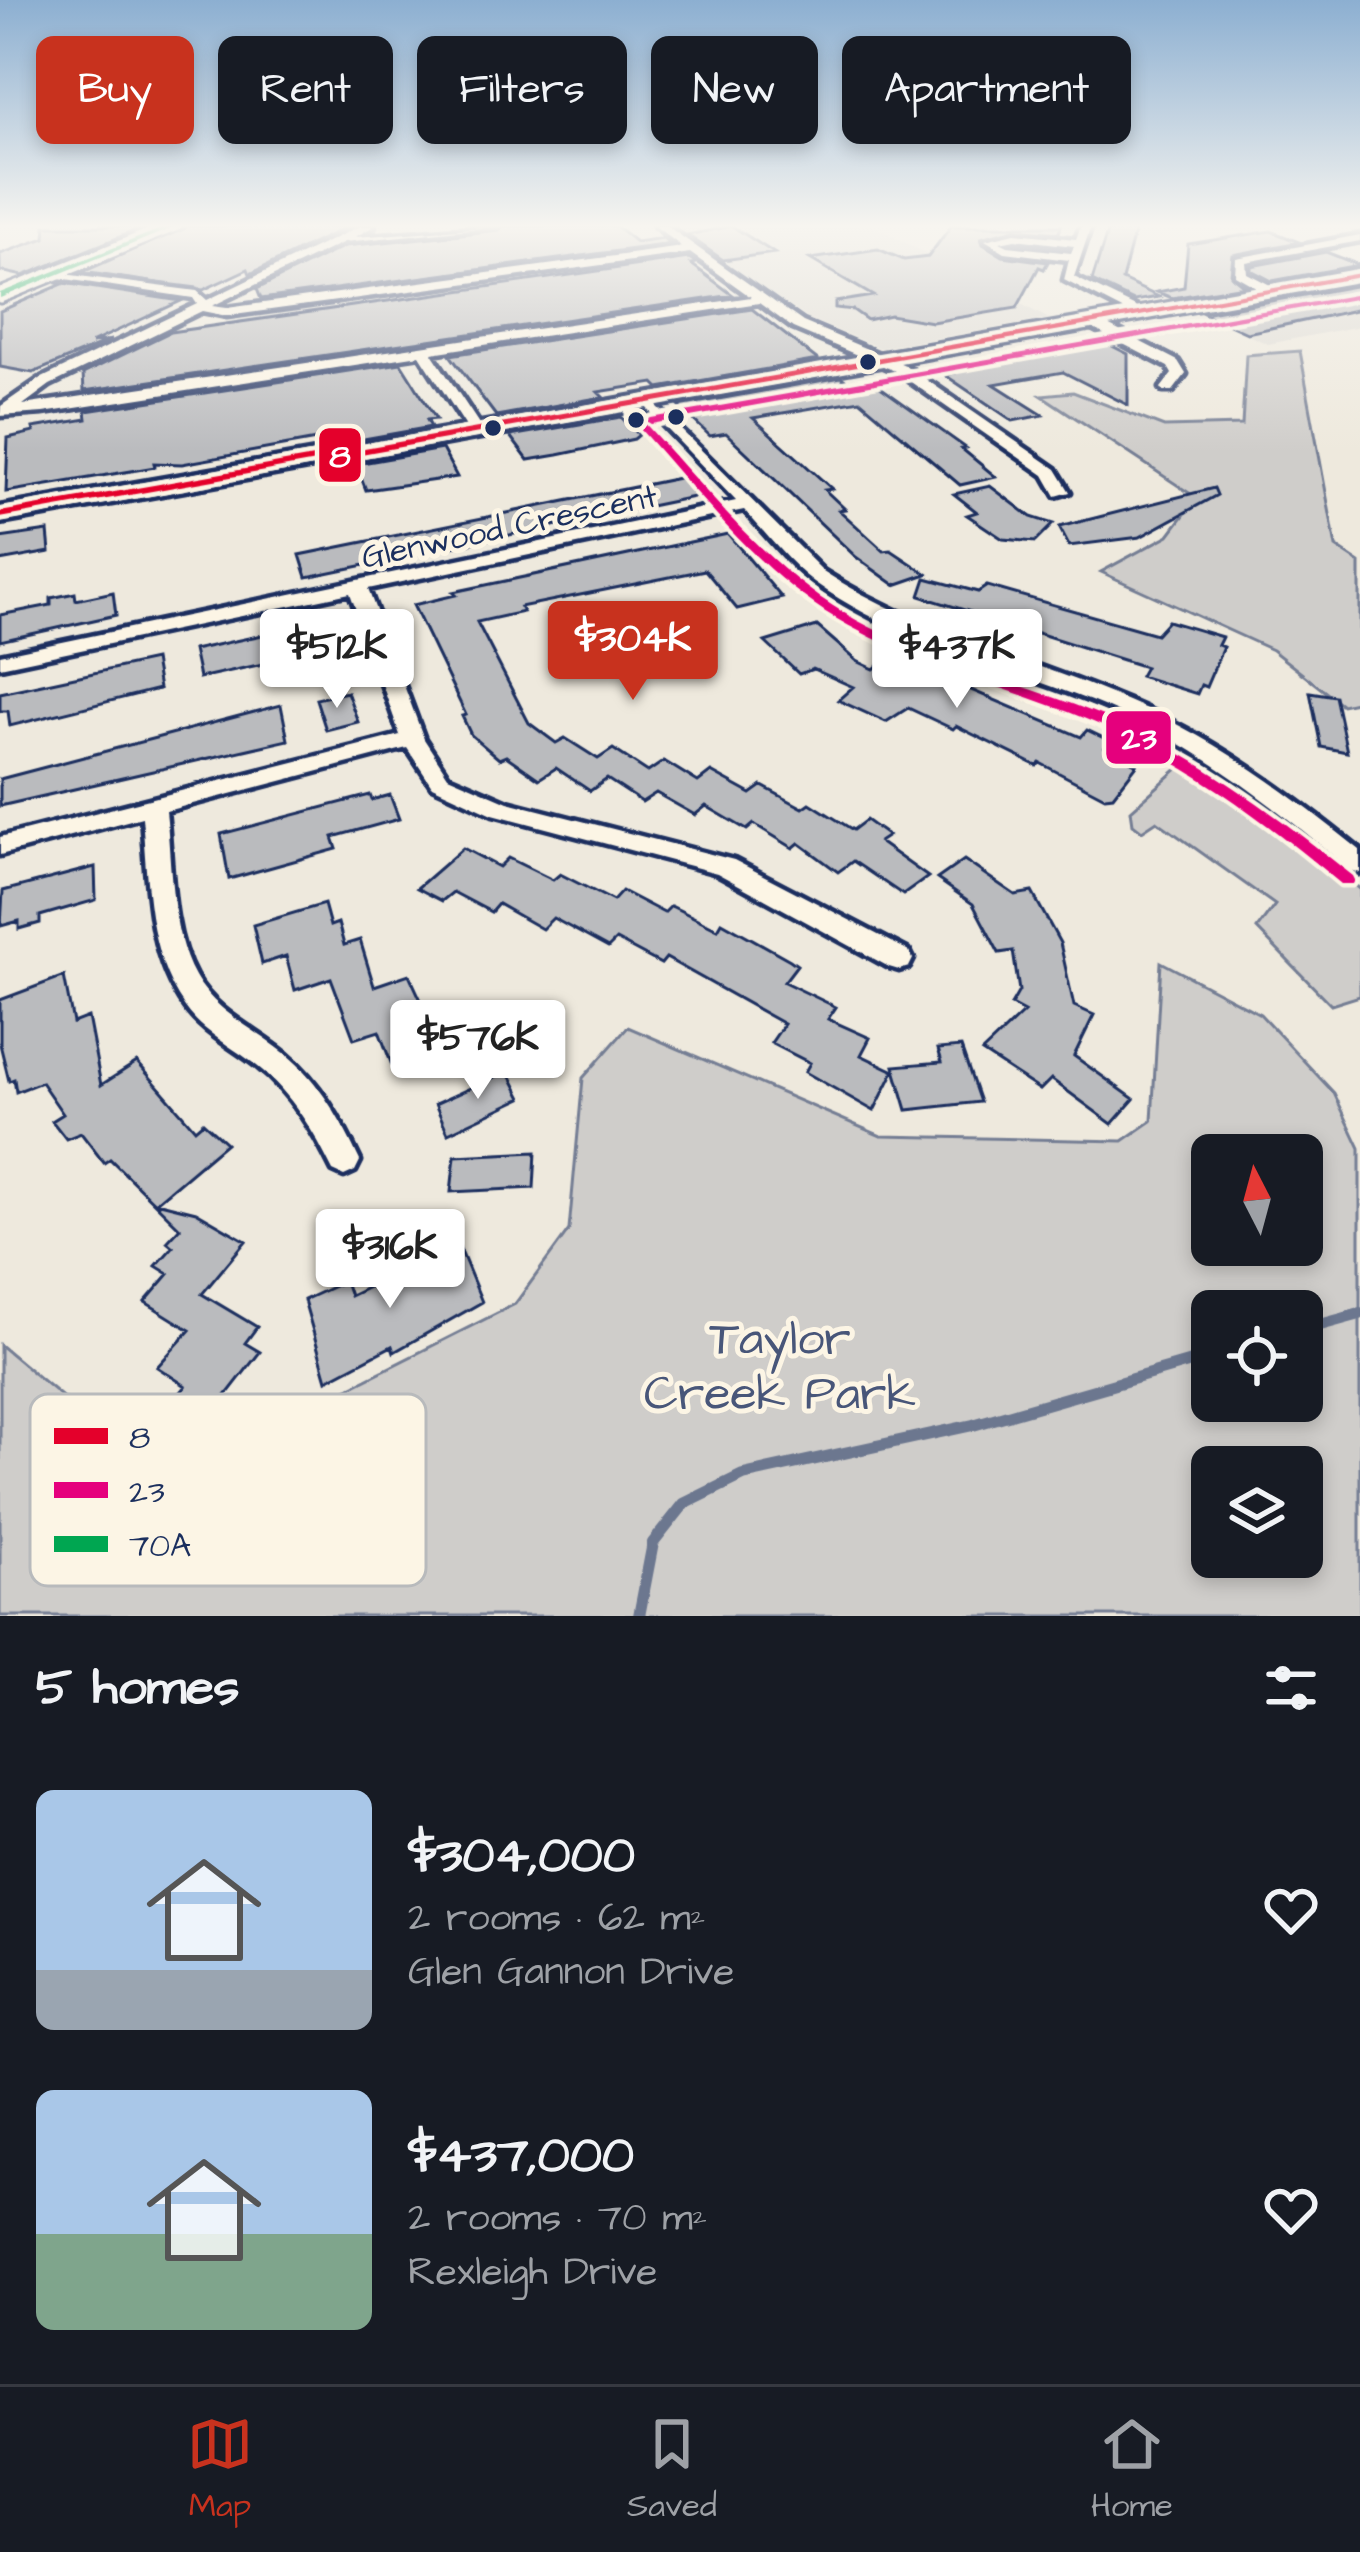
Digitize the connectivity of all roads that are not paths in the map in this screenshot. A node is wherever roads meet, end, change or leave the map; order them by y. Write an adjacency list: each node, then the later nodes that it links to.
1 (199, 301): 8 (street)
2 (208, 301): 8 (street)
3 (305, 301): 8 (street)
4 (746, 301): 11 (street)
5 (764, 301): 12 (street)
6 (1115, 301): 9 (street)
7 (1212, 301): 9 (main road)
8 (200, 305): 15 (street)
9 (1140, 314): 10 (main road)
10 (1091, 322): 12 (main road); 13 (street)
11 (424, 352): 15 (street); 16 (street)
12 (882, 359): 14 (main road); 17 (street)
13 (1168, 388)
14 (647, 400): 16 (main road); 18 (street)
15 (3, 412)
16 (475, 430): 19 (main road)
17 (1062, 492)
18 (748, 505): 20 (street, Glenwood Crescent); 25 (street)
19 (0, 515)
20 (358, 588): 21 (street, Glenwood Crescent); 22 (street)
21 (0, 662)
22 (413, 739): 23 (street); 26 (street)
23 (153, 807): 24 (street); 27 (street)
24 (0, 846)
25 (1360, 864)
26 (899, 959)
27 (344, 1161)

